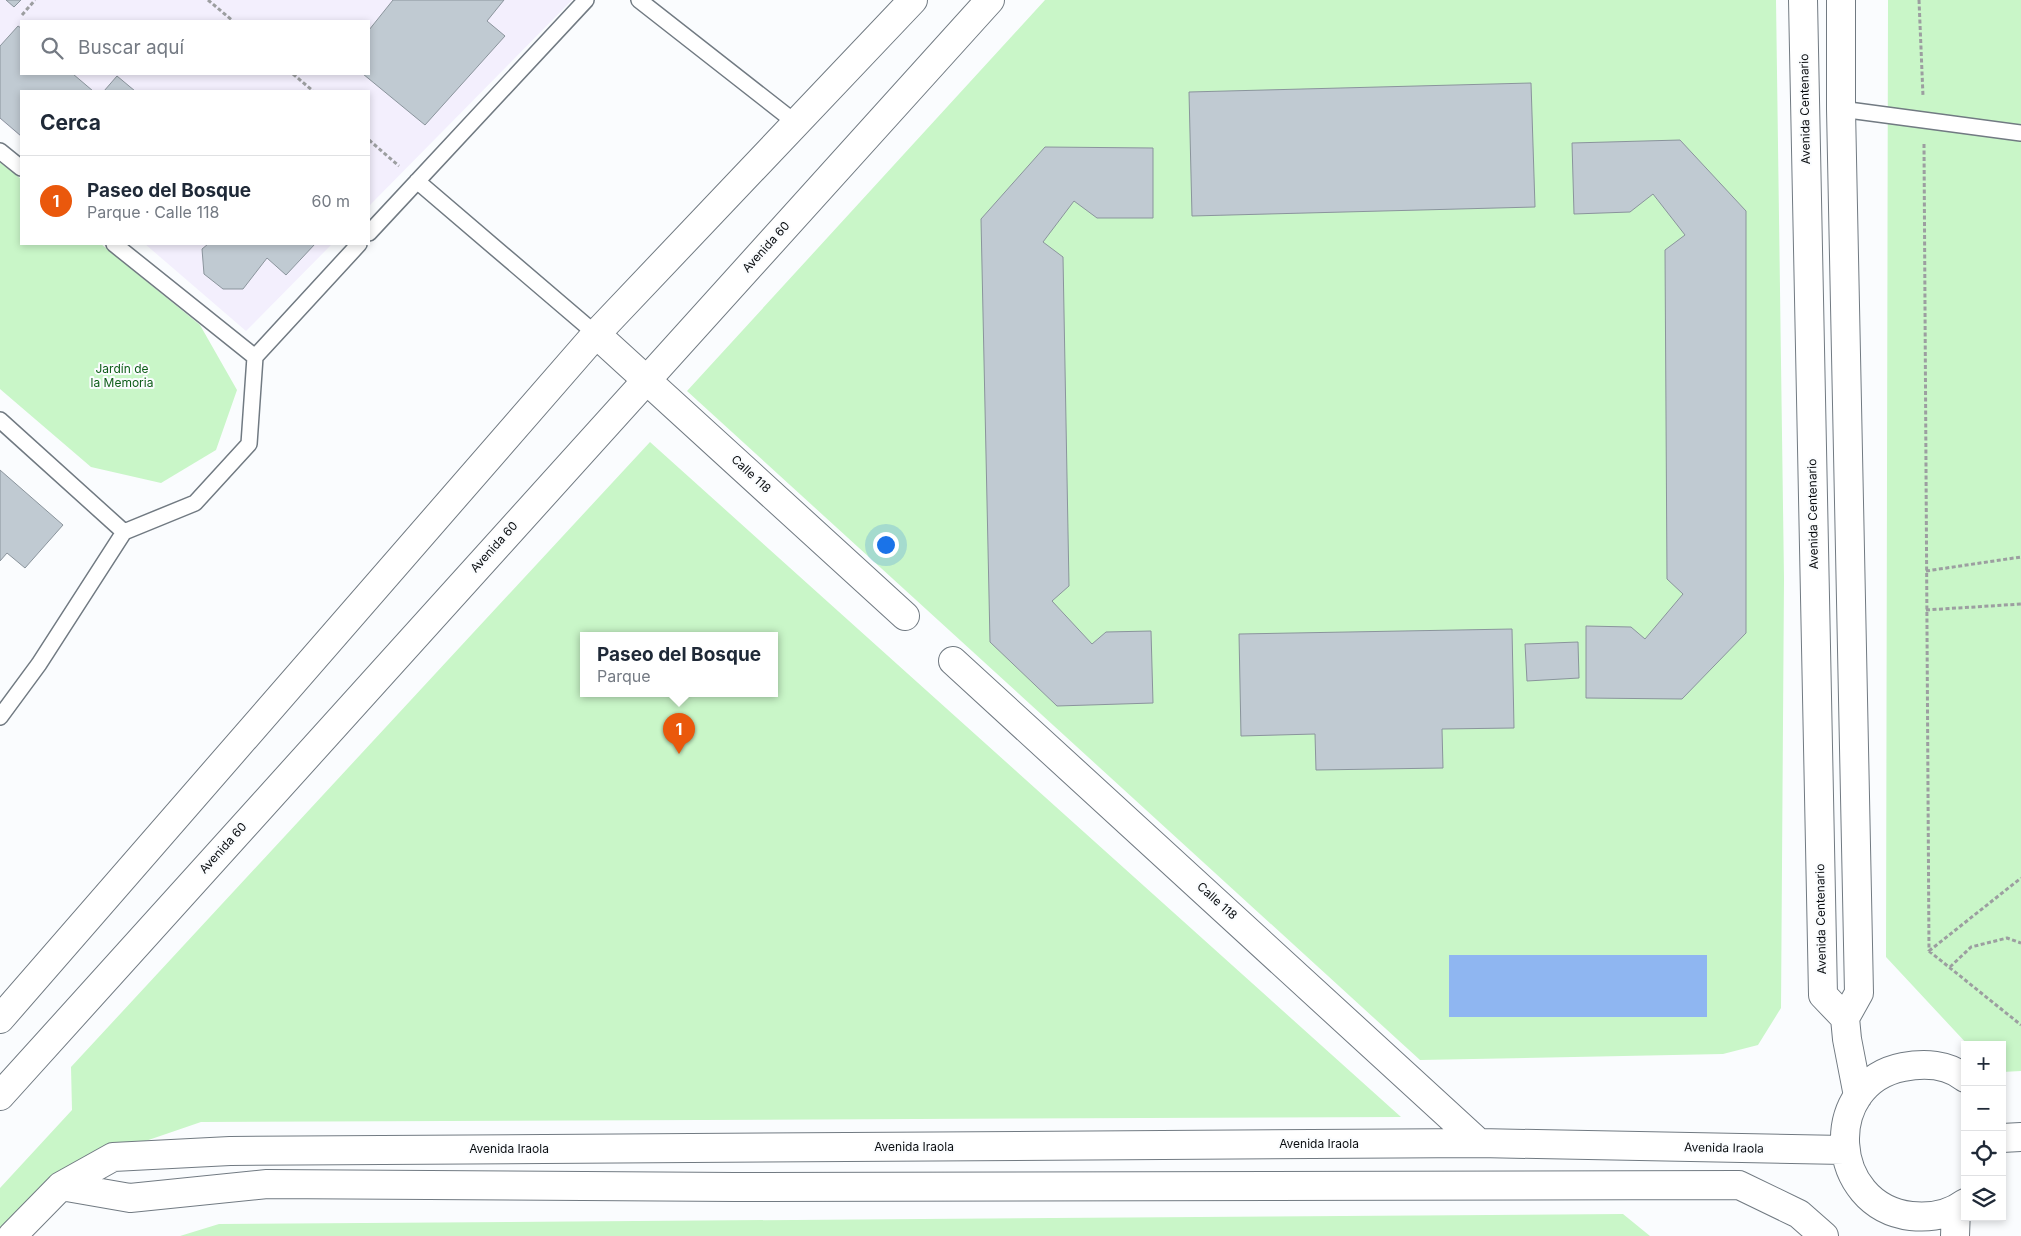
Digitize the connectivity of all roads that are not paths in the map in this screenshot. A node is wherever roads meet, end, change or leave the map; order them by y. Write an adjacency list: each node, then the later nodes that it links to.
1 (586, 0): 12 (lane)
2 (639, 0): 8 (lane)
3 (913, 0): 8 (street)
4 (990, 0): 18 (street, Avenida 60)
5 (1803, 0): 24 (street, Avenida Centenario)
6 (1841, 0): 7 (street)
7 (1841, 109): 9 (lane); 24 (street)
8 (796, 123): 16 (street)
9 (2021, 132)
10 (0, 151): 11 (lane)
11 (20, 167)
12 (417, 181): 13 (lane); 16 (lane)
13 (370, 232)
14 (115, 245): 17 (lane)
15 (358, 245): 17 (lane)
16 (596, 334): 18 (street, Calle 118); 25 (street)
17 (254, 357): 20 (lane)
18 (647, 378): 21 (street, Calle 118); 27 (street, Avenida 60)
19 (0, 420): 20 (lane)
20 (124, 532): 23 (lane)
21 (905, 616)
22 (953, 661): 31 (street, Calle 118)
23 (0, 717)
24 (1845, 1018): 28 (street)
25 (0, 1019)
26 (1961, 1076): 28 (street)
27 (0, 1096)
28 (1858, 1096): 32 (street)
29 (2021, 1137): 30 (street)
30 (2006, 1138)
31 (1479, 1143): 32 (street, Avenida Iraola); 33 (street, Avenida Iraola)
32 (1844, 1150): 35 (street)
33 (61, 1186): 36 (street, Avenida Iraola); 37 (street)
34 (1960, 1206): 35 (street); 38 (street)
35 (1898, 1225)
36 (12, 1236)
37 (1824, 1236)
38 (1955, 1236)

